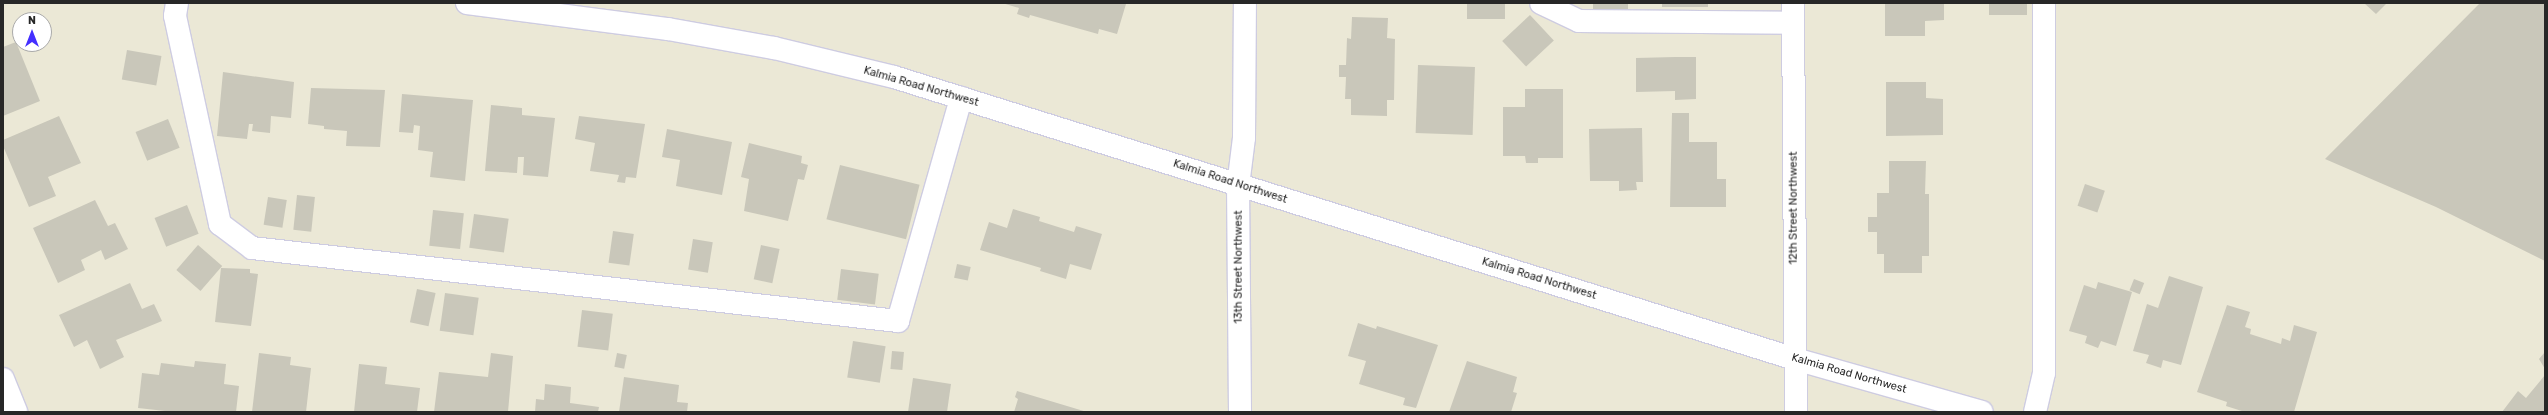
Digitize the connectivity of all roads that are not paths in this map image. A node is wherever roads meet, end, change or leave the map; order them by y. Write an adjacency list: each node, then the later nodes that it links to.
1 (177, 3): 7 (street)
2 (467, 3): 7 (street, Kalmia Road Northwest)
3 (1245, 3): 8 (street, 13th Street Northwest)
4 (1541, 3): 6 (street)
5 (2044, 3): 15 (street)
6 (1793, 13): 9 (street, 12th Street Northwest)
7 (961, 98): 8 (street, Kalmia Road Northwest)
8 (1238, 186): 9 (street, Kalmia Road Northwest); 12 (street, 13th Street Northwest)
9 (1795, 359): 13 (street, 12th Street Northwest); 14 (street, Kalmia Road Northwest)
10 (3, 379): 11 (street)
11 (16, 412)
12 (1240, 412)
13 (1796, 412)
14 (1982, 412)
15 (2035, 412)

